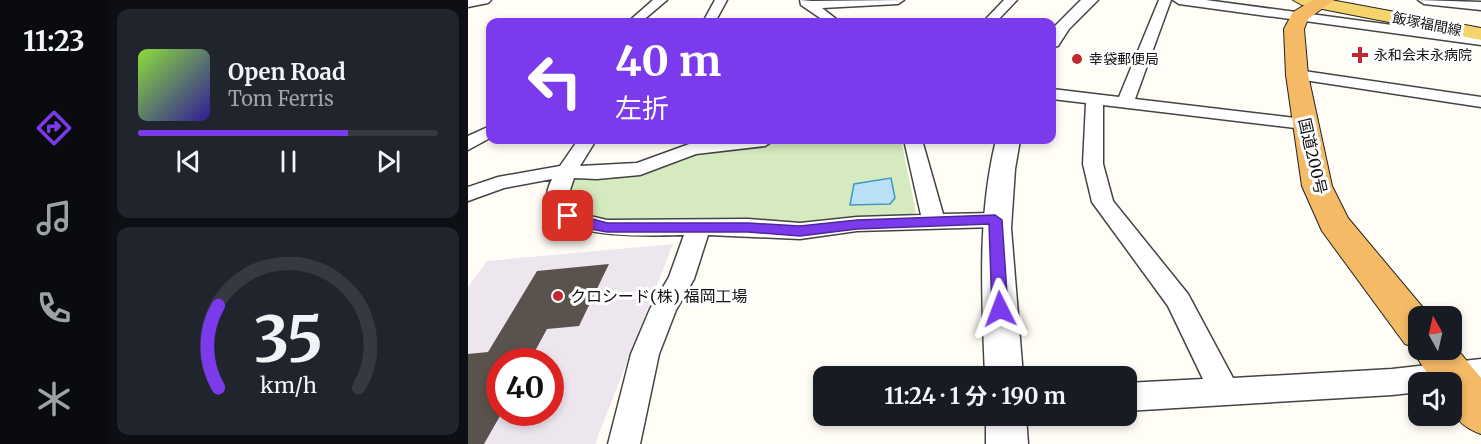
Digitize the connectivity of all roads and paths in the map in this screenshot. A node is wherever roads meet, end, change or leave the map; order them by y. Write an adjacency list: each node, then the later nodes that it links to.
1 (483, 0): 10 (street)
2 (661, 0): 14 (street)
3 (721, 0): 15 (street)
4 (898, 0): 11 (street)
5 (1011, 0): 17 (street)
6 (1090, 0): 20 (street)
7 (1165, 0): 26 (street)
8 (1179, 0): 12 (street)
9 (1424, 0): 13 (street)
10 (468, 2)
11 (805, 2): 16 (street)
12 (1314, 4): 18 (main road, 飯塚福間線); 19 (main road, 飯塚福間線); 21 (street); 22 (highway, 国道200号)
13 (1481, 6)
14 (639, 18)
15 (711, 18)
16 (828, 18)
17 (993, 18)
18 (1481, 28)
19 (1481, 34)
20 (1056, 36)
21 (1481, 41)
22 (1297, 75): 25 (street); 28 (highway, 国道200号)
23 (1056, 94): 24 (street)
24 (1095, 99): 26 (street); 44 (street)
25 (1481, 102)
26 (1125, 103): 28 (street)
27 (468, 123): 29 (street)
28 (1304, 124): 41 (highway, 国道200号)
29 (486, 125)
30 (486, 133): 31 (street)
31 (468, 144)
32 (584, 144): 36 (street)
33 (733, 144): 36 (street)
34 (914, 144): 39 (street)
35 (1007, 144): 38 (street)
36 (566, 171): 37 (street); 40 (street)
37 (468, 194)
38 (995, 220): 39 (street); 42 (street)
39 (934, 222): 40 (street)
40 (698, 229): 48 (street)
41 (1408, 318)
42 (1003, 366)
43 (1456, 366): 44 (street); 46 (highway)
44 (1225, 393): 45 (street)
45 (1137, 397)
46 (1481, 413)
47 (1006, 426): 49 (street)
48 (624, 444)
49 (1007, 444)

